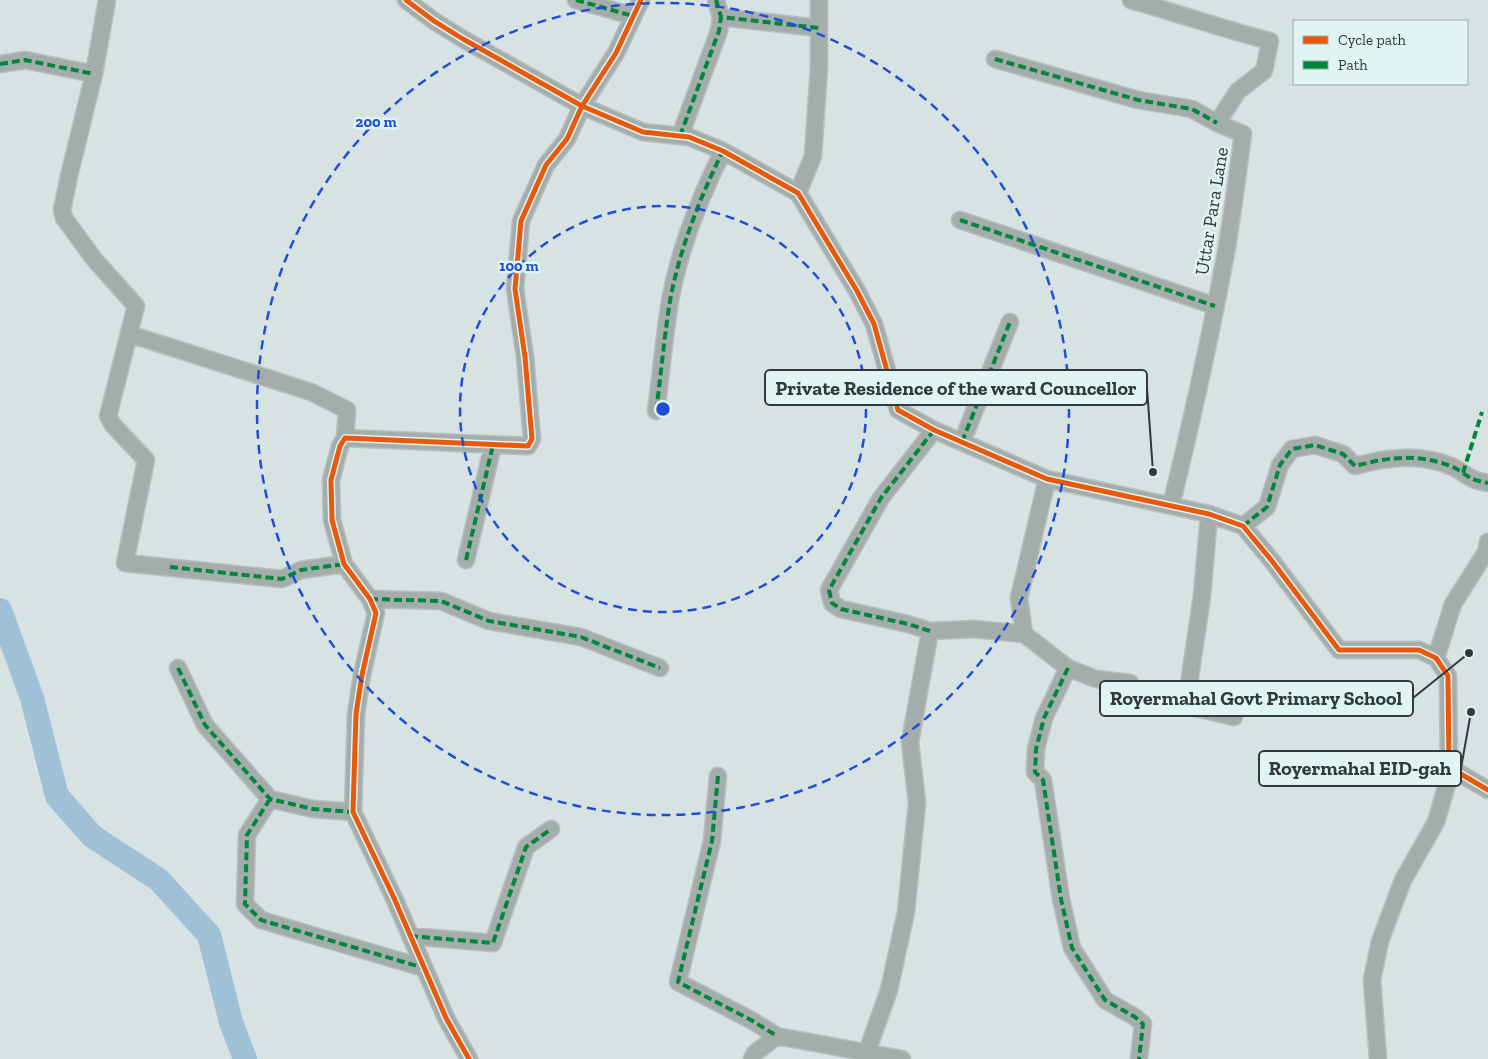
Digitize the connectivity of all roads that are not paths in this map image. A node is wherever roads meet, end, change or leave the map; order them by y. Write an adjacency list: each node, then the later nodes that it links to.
1 (107, 0): 13 (street)
2 (406, 0): 14 (street)
3 (576, 0): 8 (street)
4 (641, 0): 8 (street)
5 (716, 0): 9 (street)
6 (819, 0): 10 (street)
7 (1131, 0): 15 (street, Uttar Para Lane)
8 (633, 16): 14 (street)
9 (721, 17): 10 (street); 16 (street)
10 (819, 28): 18 (street)
11 (995, 59): 15 (street)
12 (0, 64): 13 (street)
13 (94, 74): 22 (street)
14 (582, 106): 16 (street); 27 (street)
15 (1217, 123): 20 (street, Uttar Para Lane)
16 (680, 136): 17 (street)
17 (723, 151): 18 (street); 23 (street)
18 (798, 194): 24 (street)
19 (960, 220): 20 (street)
20 (1215, 306): 30 (street, Uttar Para Lane)
21 (1010, 322): 26 (street)
22 (129, 334): 25 (street); 35 (street)
23 (656, 411)
24 (934, 430): 26 (street); 37 (street)
25 (345, 438): 27 (street); 35 (street)
26 (962, 442): 28 (street)
27 (494, 444): 34 (street)
28 (1047, 479): 30 (street); 38 (street)
29 (1488, 483): 32 (street)
30 (1171, 506): 31 (street)
31 (1209, 514): 32 (street); 43 (street)
32 (1243, 526): 39 (street)
33 (1488, 542): 39 (street)
34 (466, 560)
35 (344, 564): 36 (street)
36 (370, 599): 41 (street); 49 (street)
37 (930, 631): 38 (street); 54 (street)
38 (1024, 634): 42 (street)
39 (1436, 658): 45 (street)
40 (178, 668): 48 (street)
41 (660, 668)
42 (1068, 668): 43 (street); 58 (street)
43 (1186, 704): 44 (street)
44 (1234, 716)
45 (1449, 767): 47 (street); 59 (street)
46 (718, 776): 53 (street)
47 (1488, 790)
48 (270, 799): 49 (street); 52 (street)
49 (353, 812): 51 (street)
50 (550, 829): 51 (street)
51 (410, 936): 52 (street)
52 (424, 968): 55 (street)
53 (777, 1036): 54 (street); 56 (street)
54 (866, 1052): 57 (street)
55 (469, 1059)
56 (752, 1059)
57 (902, 1059)
58 (1139, 1059)
59 (1378, 1059)

